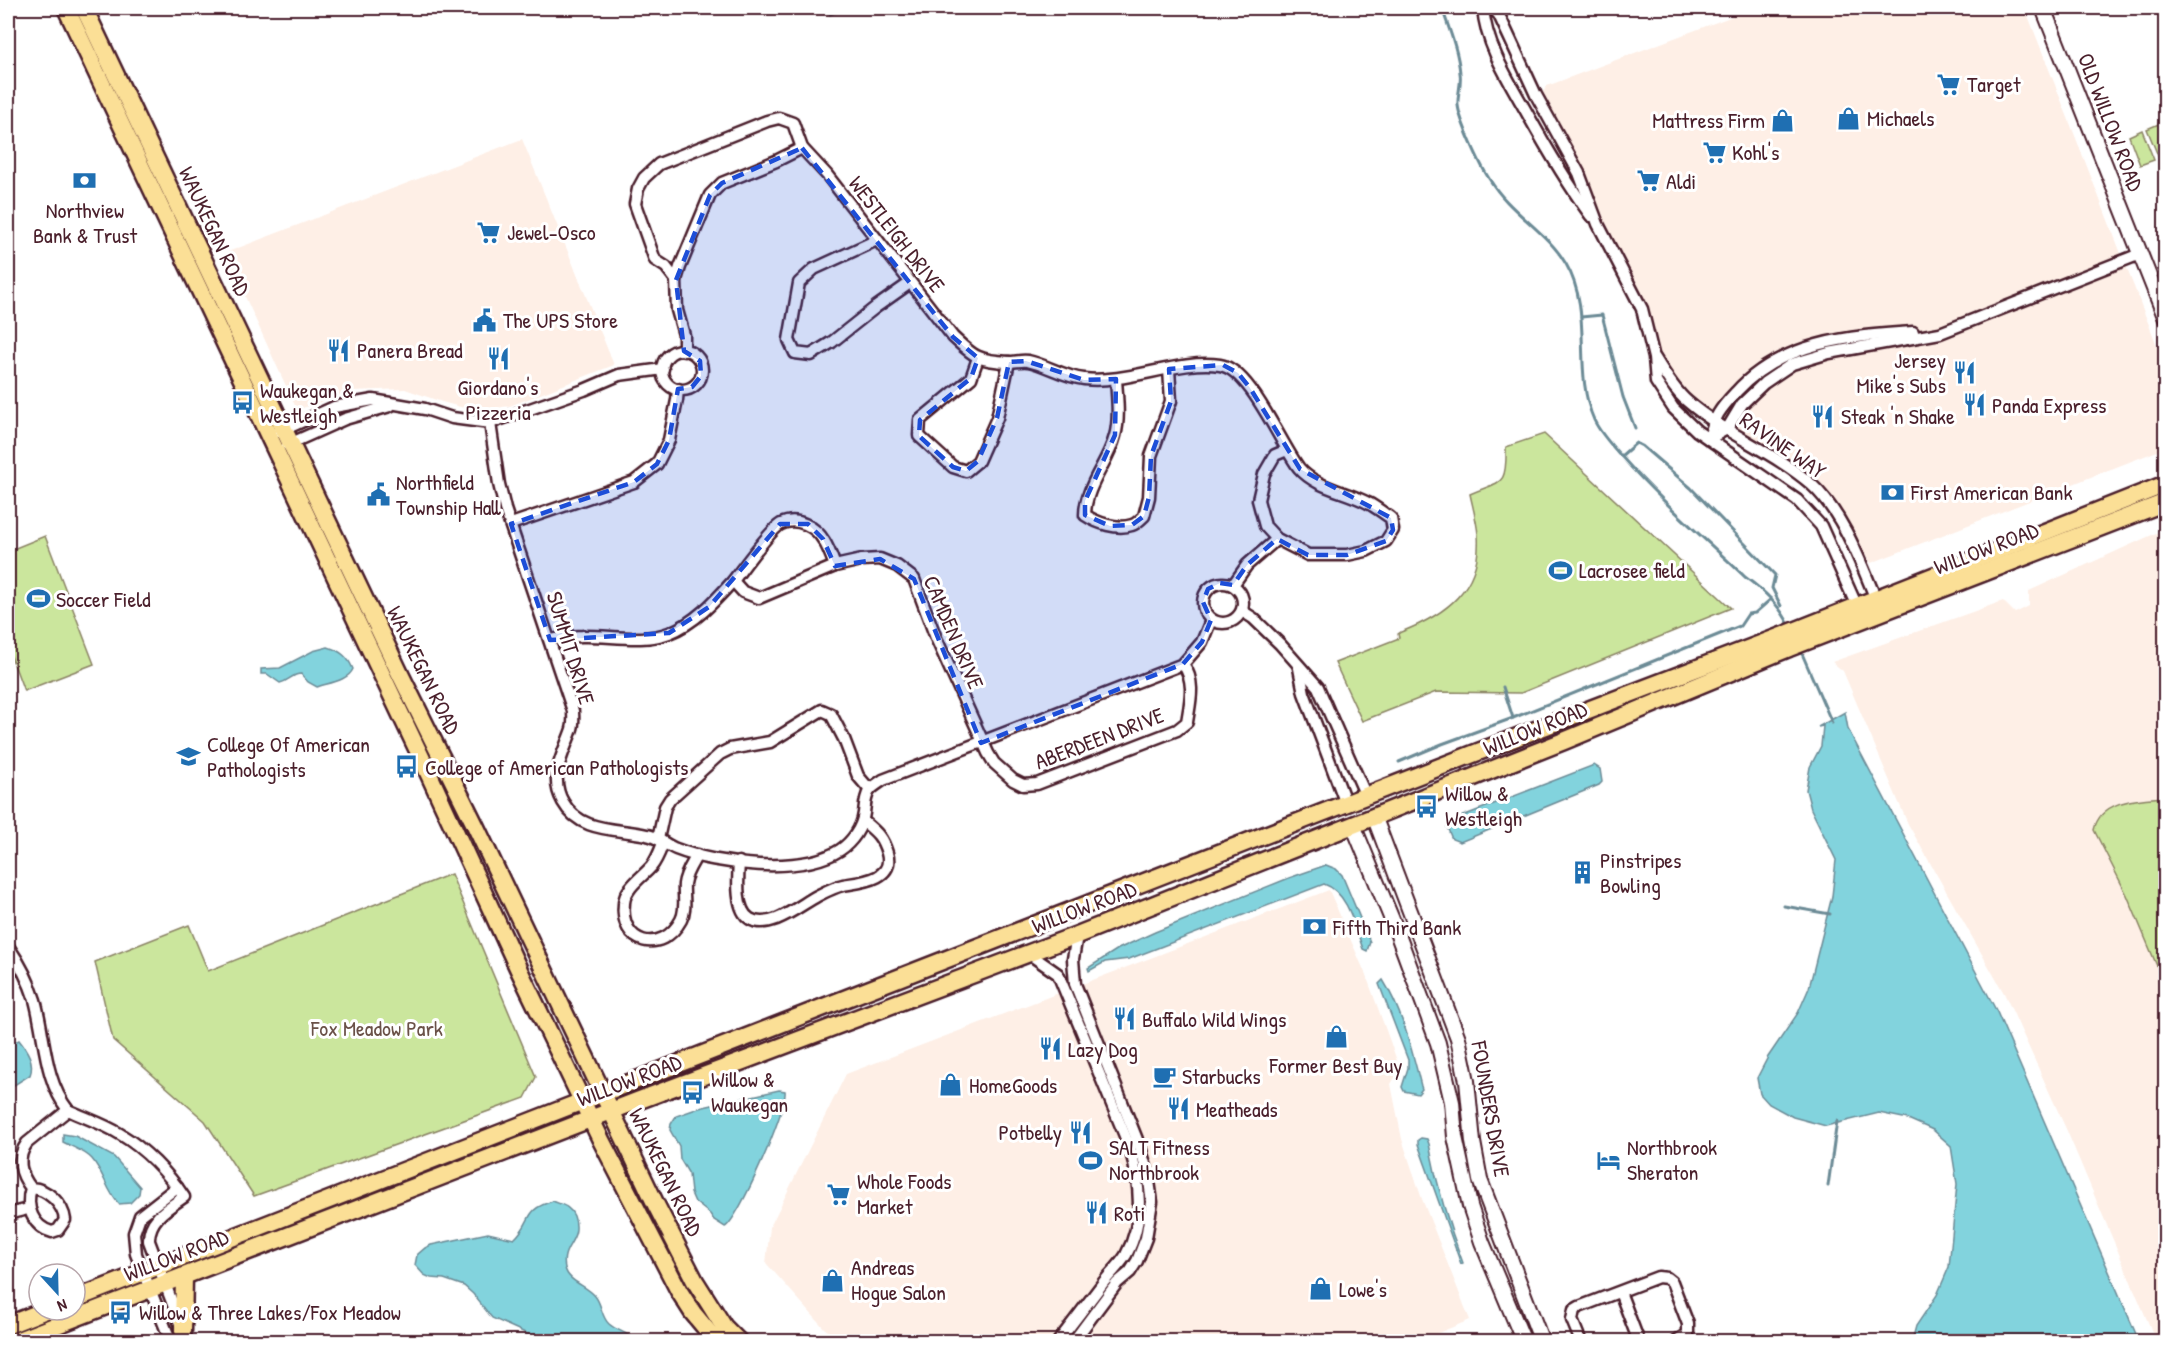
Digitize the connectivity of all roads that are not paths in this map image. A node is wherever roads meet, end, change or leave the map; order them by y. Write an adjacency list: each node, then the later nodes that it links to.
1 (66, 8): 9 (main road, WAUKEGAN ROAD)
2 (84, 8): 9 (main road, WAUKEGAN ROAD)
3 (1483, 8): 7 (street, RAVINE WAY)
4 (1493, 8): 7 (street, RAVINE WAY)
5 (2043, 8): 10 (main road, OLD WILLOW ROAD)
6 (802, 148): 8 (street, WESTLEIGH DRIVE); 11 (street); 11 (street, WESTLEIGH DRIVE)
7 (1598, 224): 18 (street, RAVINE WAY)
8 (877, 240): 12 (street, WESTLEIGH DRIVE); 12 (street)
9 (188, 247): 28 (main road, WAUKEGAN ROAD)
10 (2140, 254): 13 (main road, OLD WILLOW ROAD); 15 (street)
11 (676, 280): 16 (street)
12 (910, 283): 17 (street, WESTLEIGH DRIVE)
13 (2161, 294): 14 (main road, OLD WILLOW ROAD)
14 (2166, 319)
15 (1940, 333): 24 (street); 26 (street)
16 (684, 351): 20 (street); 23 (street)
17 (978, 358): 19 (street); 19 (street)
18 (1654, 358): 24 (street, RAVINE WAY); 27 (street, RAVINE WAY)
19 (1009, 362): 22 (street)
20 (663, 369): 23 (street); 25 (street)
21 (1169, 369): 22 (street); 22 (street); 29 (street)
22 (1116, 379)
23 (678, 389): 32 (street)
24 (1713, 420): 26 (street, RAVINE WAY); 27 (street)
25 (490, 423): 28 (street); 32 (street, SUMMIT DRIVE)
26 (1727, 429): 27 (street); 38 (street, RAVINE WAY)
27 (1709, 439): 40 (street, RAVINE WAY)
28 (280, 440): 59 (main road, WAUKEGAN ROAD); 60 (main road, WAUKEGAN ROAD)
29 (1287, 450): 33 (street); 33 (street)
30 (2166, 484): 34 (main road, WILLOW ROAD)
31 (2166, 502): 34 (main road, WILLOW ROAD)
32 (511, 524): 42 (street, SUMMIT DRIVE)
33 (1277, 538): 37 (street)
34 (1999, 558): 38 (main road, WILLOW ROAD)
35 (835, 566): 36 (street, CAMDEN DRIVE); 36 (street); 46 (street, CAMDEN DRIVE)
36 (733, 581): 42 (street)
37 (1233, 585): 39 (street); 41 (street)
38 (1878, 606): 40 (main road, WILLOW ROAD)
39 (1242, 611): 41 (street); 45 (street)
40 (1860, 613): 43 (main road, WILLOW ROAD)
41 (1211, 620): 44 (street, ABERDEEN DRIVE)
42 (550, 640): 53 (street, SUMMIT DRIVE)
43 (1786, 641): 48 (main road, WILLOW ROAD); 50 (main road, WILLOW ROAD)
44 (1183, 664): 46 (street, ABERDEEN DRIVE); 46 (street, ABERDEEN DRIVE)
45 (1299, 668): 48 (street); 49 (street)
46 (981, 743): 47 (street, ABERDEEN DRIVE)
47 (870, 790): 51 (street, SUMMIT DRIVE); 53 (street)
48 (1366, 796): 49 (main road, WILLOW ROAD); 50 (main road)
49 (1346, 804): 52 (main road); 59 (main road, WILLOW ROAD)
50 (1374, 816): 52 (main road, WILLOW ROAD); 82 (main road, FOUNDERS DRIVE)
51 (863, 821): 55 (street, SUMMIT DRIVE); 55 (street)
52 (1353, 825): 56 (main road, WILLOW ROAD); 81 (main road, FOUNDERS DRIVE)
53 (661, 841): 54 (street, SUMMIT DRIVE); 54 (street)
54 (697, 855): 55 (street, SUMMIT DRIVE)
55 (739, 862)
56 (1077, 935): 58 (main road, WILLOW ROAD); 80 (street)
57 (8, 946): 61 (street)
58 (1028, 953): 62 (main road, WILLOW ROAD); 79 (street)
59 (604, 1094): 60 (main road, WILLOW ROAD); 62 (main road, WAUKEGAN ROAD)
60 (583, 1102): 63 (main road, WAUKEGAN ROAD); 68 (main road, WILLOW ROAD)
61 (68, 1110): 64 (street); 65 (street)
62 (612, 1111): 63 (main road, WILLOW ROAD); 78 (main road, WAUKEGAN ROAD)
63 (591, 1119): 69 (main road, WILLOW ROAD); 77 (main road, WAUKEGAN ROAD)
64 (177, 1187): 68 (street); 68 (street)
65 (31, 1188): 66 (street); 66 (street)
66 (28, 1209): 67 (street)
67 (8, 1214)
68 (150, 1270): 70 (street); 72 (main road, WILLOW ROAD)
69 (184, 1276): 70 (main road, WILLOW ROAD); 75 (main road)
70 (157, 1287): 75 (street); 75 (street); 76 (main road, WILLOW ROAD)
71 (1620, 1292): 83 (street); 84 (street); 85 (street)
72 (87, 1294)
73 (27, 1318): 74 (main road)
74 (8, 1325)
75 (180, 1338)
76 (13, 1341)
77 (717, 1341)
78 (740, 1341)
79 (1058, 1341)
80 (1073, 1341)
81 (1524, 1341)
82 (1542, 1341)
83 (1581, 1341)
84 (1639, 1341)
85 (1676, 1341)

